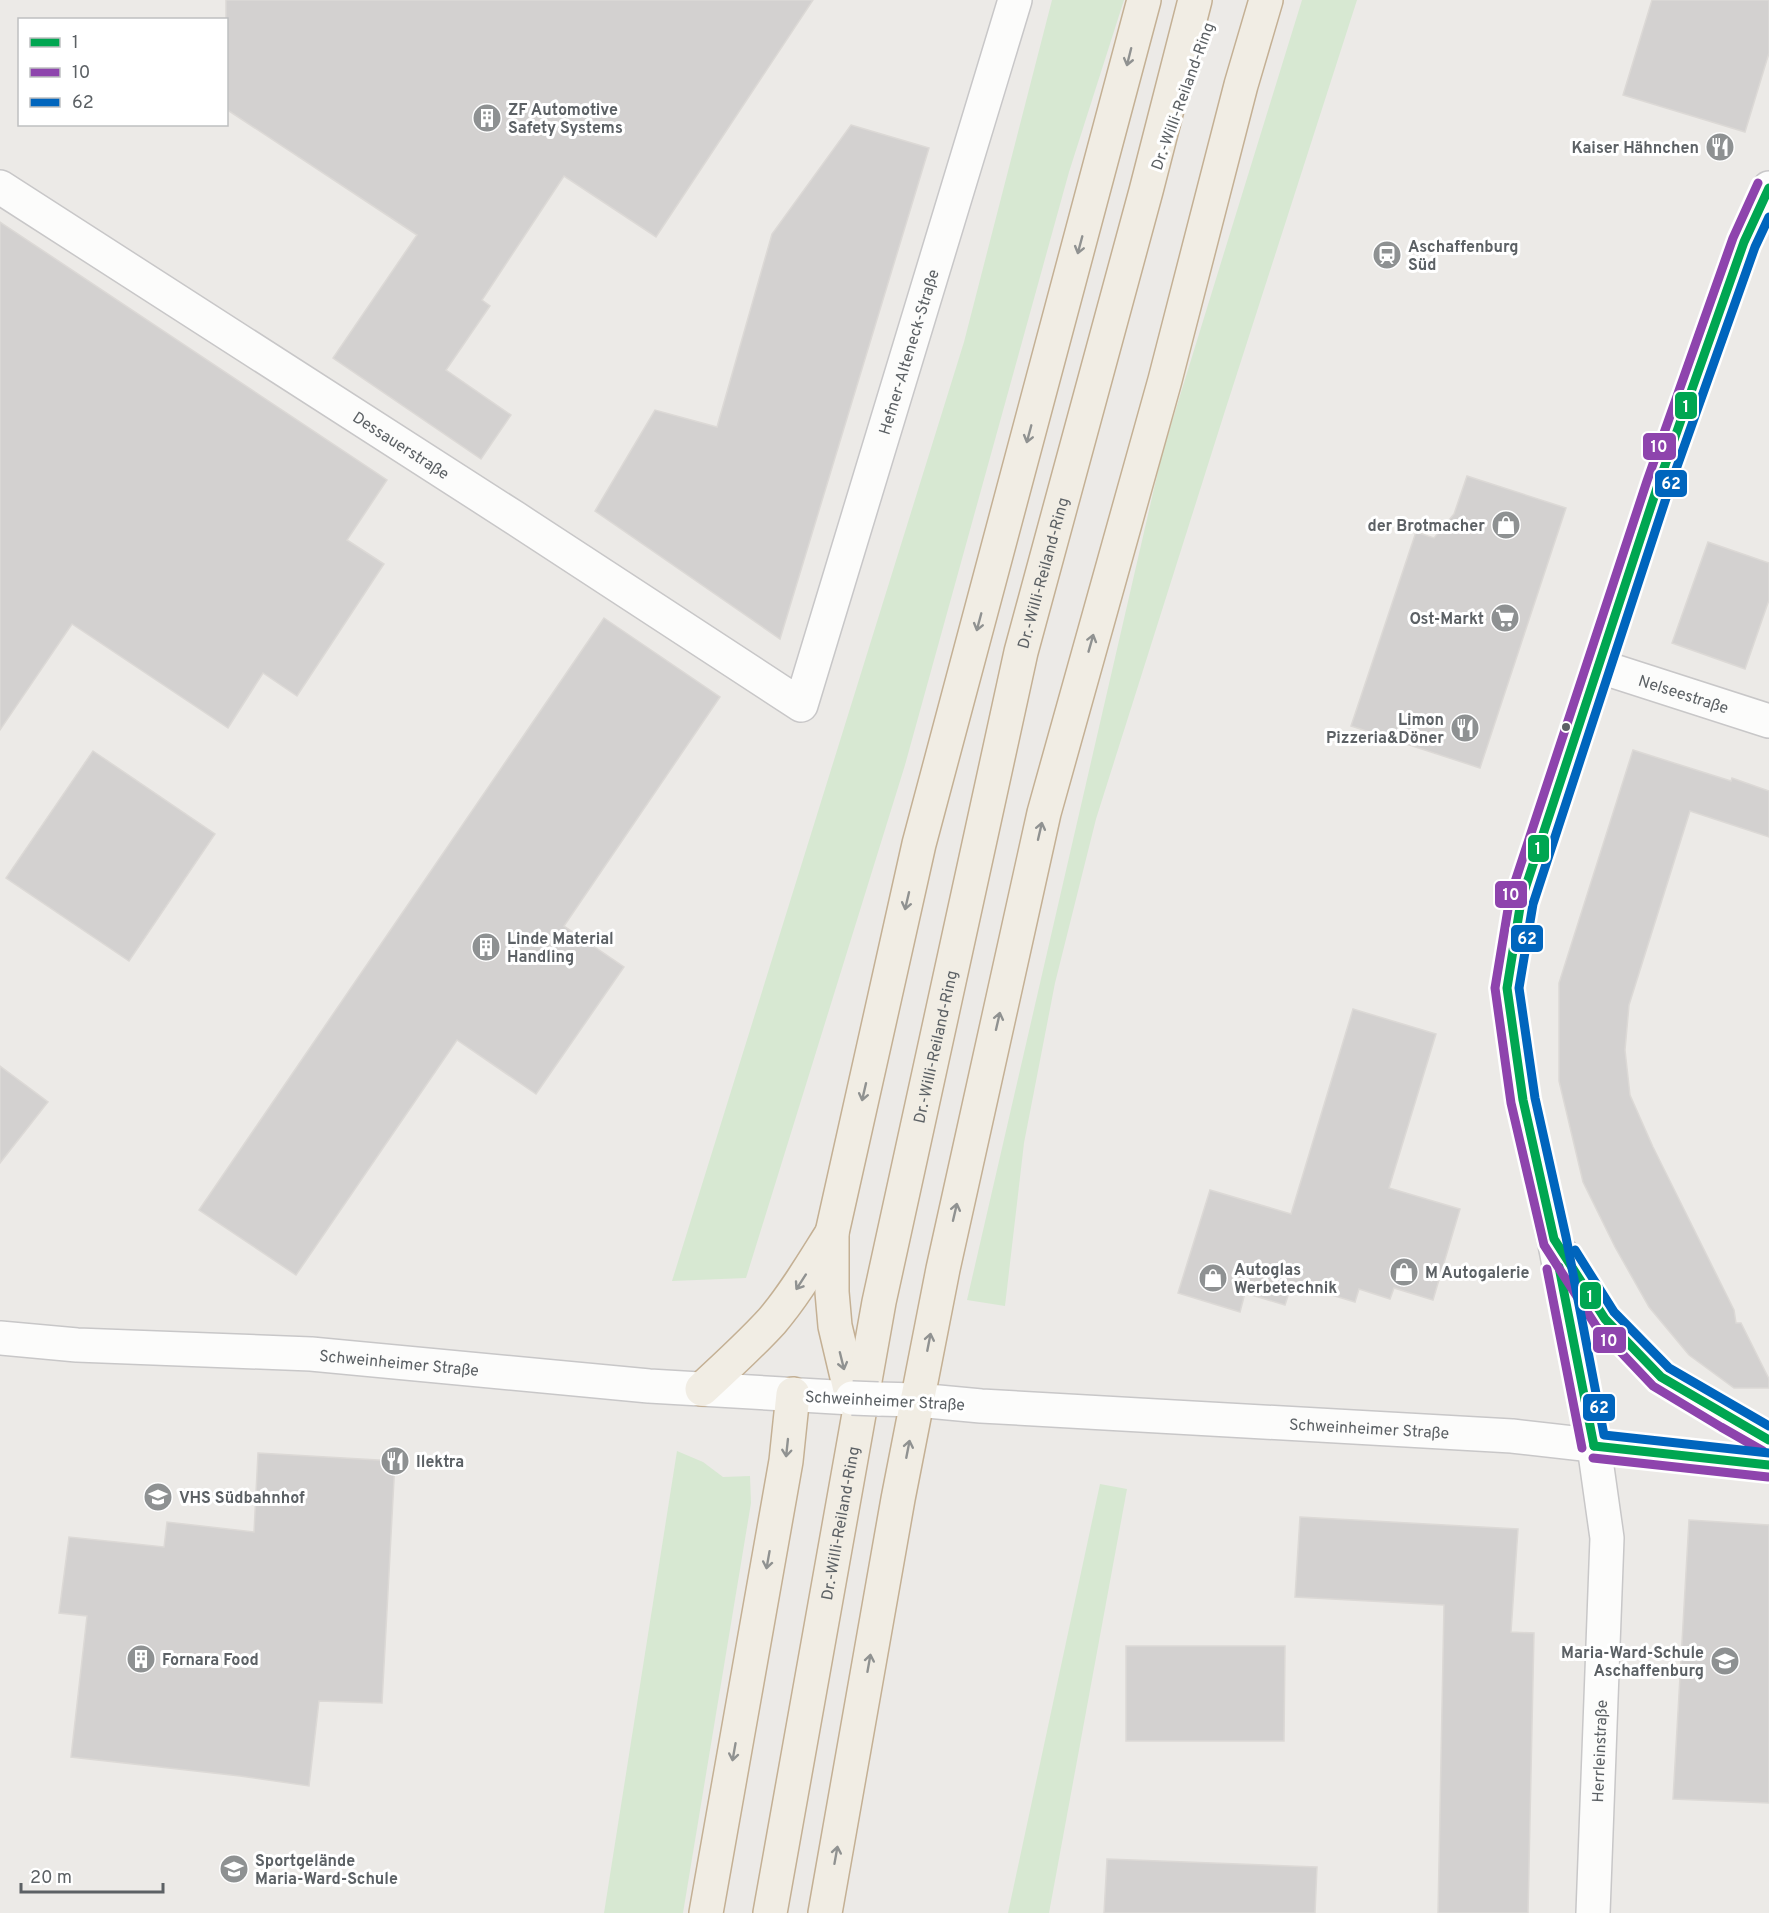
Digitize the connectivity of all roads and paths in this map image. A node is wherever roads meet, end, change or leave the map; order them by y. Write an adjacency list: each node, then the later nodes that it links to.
1 (1015, 0): 10 (street, Hefner-Alteneck-Straße)
2 (1144, 0): 12 (highway, one-way to 12)
3 (1195, 0): 8 (highway, Dr.-Willi-Reiland-Ring)
4 (1217, 0): 8 (highway, Dr.-Willi-Reiland-Ring)
5 (1266, 0): 18 (highway, one-way to 5)
6 (0, 186): 10 (street, Dessauerstraße)
7 (1769, 188): 9 (street, Herrleinstraße)
8 (1146, 191): 23 (highway, Dr.-Willi-Reiland-Ring)
9 (1598, 666): 11 (street, Nelseestraße); 13 (street, Herrleinstraße)
10 (801, 705)
11 (1769, 721)
12 (832, 1233): 15 (highway, one-way to 15); 17 (highway, one-way to 17)
13 (1554, 1239): 19 (street); 20 (street, Herrleinstraße)
14 (0, 1338): 15 (street, Schweinheimer Straße)
15 (702, 1389): 16 (street, Schweinheimer Straße)
16 (806, 1395): 17 (street, Schweinheimer Straße); 22 (highway, one-way to 22)
17 (865, 1398): 18 (street, Schweinheimer Straße)
18 (917, 1400): 20 (street, Schweinheimer Straße); 24 (highway, one-way to 18)
19 (1769, 1440)
20 (1594, 1446): 21 (street, Schweinheimer Straße); 25 (street, Herrleinstraße)
21 (1769, 1465)
22 (706, 1913)
23 (770, 1913)
24 (825, 1913)
25 (1593, 1913)

